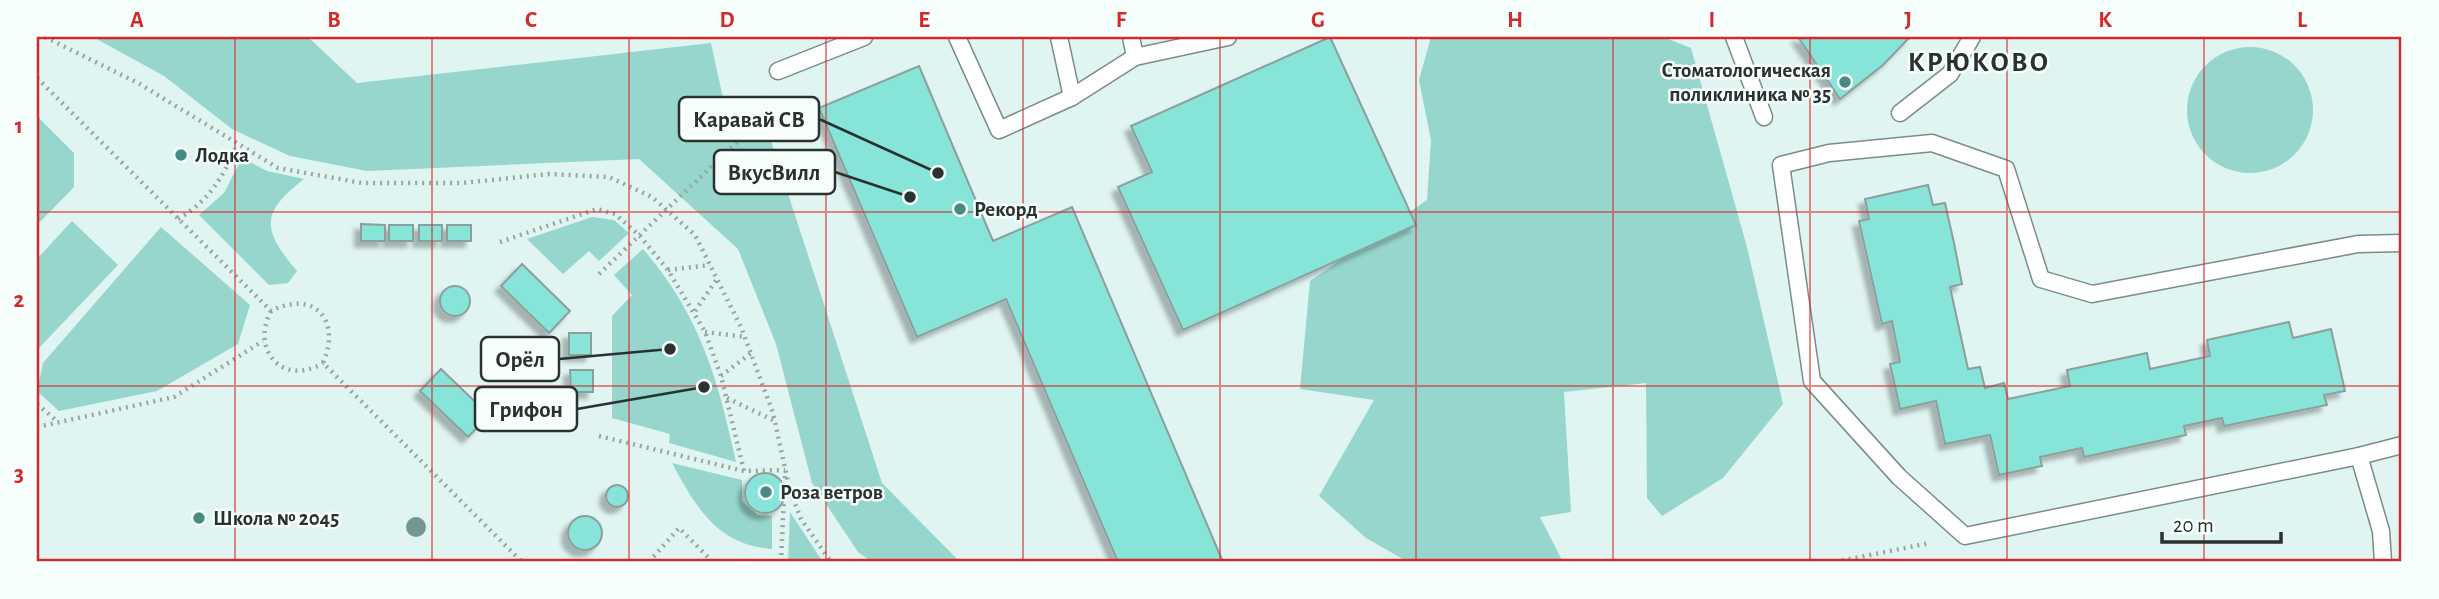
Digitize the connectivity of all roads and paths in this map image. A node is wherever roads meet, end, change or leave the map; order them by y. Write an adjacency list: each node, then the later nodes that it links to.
1 (45, 37): 15 (path)
2 (864, 37): 10 (lane)
3 (957, 37): 12 (lane)
4 (1059, 37): 12 (lane)
5 (1131, 37): 9 (lane)
6 (1228, 37): 9 (lane)
7 (1734, 37): 14 (lane)
8 (1972, 37): 13 (lane)
9 (1135, 57): 12 (lane)
10 (778, 71): 16 (path)
11 (37, 78): 17 (path)
12 (1072, 97)
13 (1900, 113)
14 (1764, 117)
15 (237, 145): 16 (path); 17 (path)
16 (666, 209): 18 (path); 21 (path)
17 (178, 219): 25 (path)
18 (639, 235): 19 (path); 22 (path); 23 (path)
19 (500, 242)
20 (2402, 243): 44 (lane)
21 (710, 265): 22 (path); 24 (path)
22 (668, 270): 26 (path)
23 (599, 274)
24 (717, 279): 26 (path); 28 (path)
25 (271, 311): 29 (path); 31 (path)
26 (695, 311): 27 (path)
27 (705, 332): 28 (path); 32 (path)
28 (745, 337): 30 (path)
29 (263, 341): 31 (path); 36 (path)
30 (751, 352): 32 (path); 35 (path)
31 (323, 363): 45 (path)
32 (721, 376): 33 (path)
33 (726, 397): 35 (path); 43 (path)
34 (37, 404): 36 (path)
35 (775, 421): 40 (path)
36 (59, 422): 37 (path)
37 (37, 427)
38 (599, 436): 43 (path)
39 (2402, 445): 41 (lane)
40 (784, 456): 42 (path); 49 (path)
41 (2359, 456): 44 (lane); 51 (lane)
42 (785, 470): 43 (path); 48 (path)
43 (744, 471)
44 (1965, 536): 50 (path)
45 (522, 562)
46 (649, 562): 47 (path)
47 (713, 562)
48 (781, 562)
49 (831, 562)
50 (1835, 562)
51 (2383, 562)

